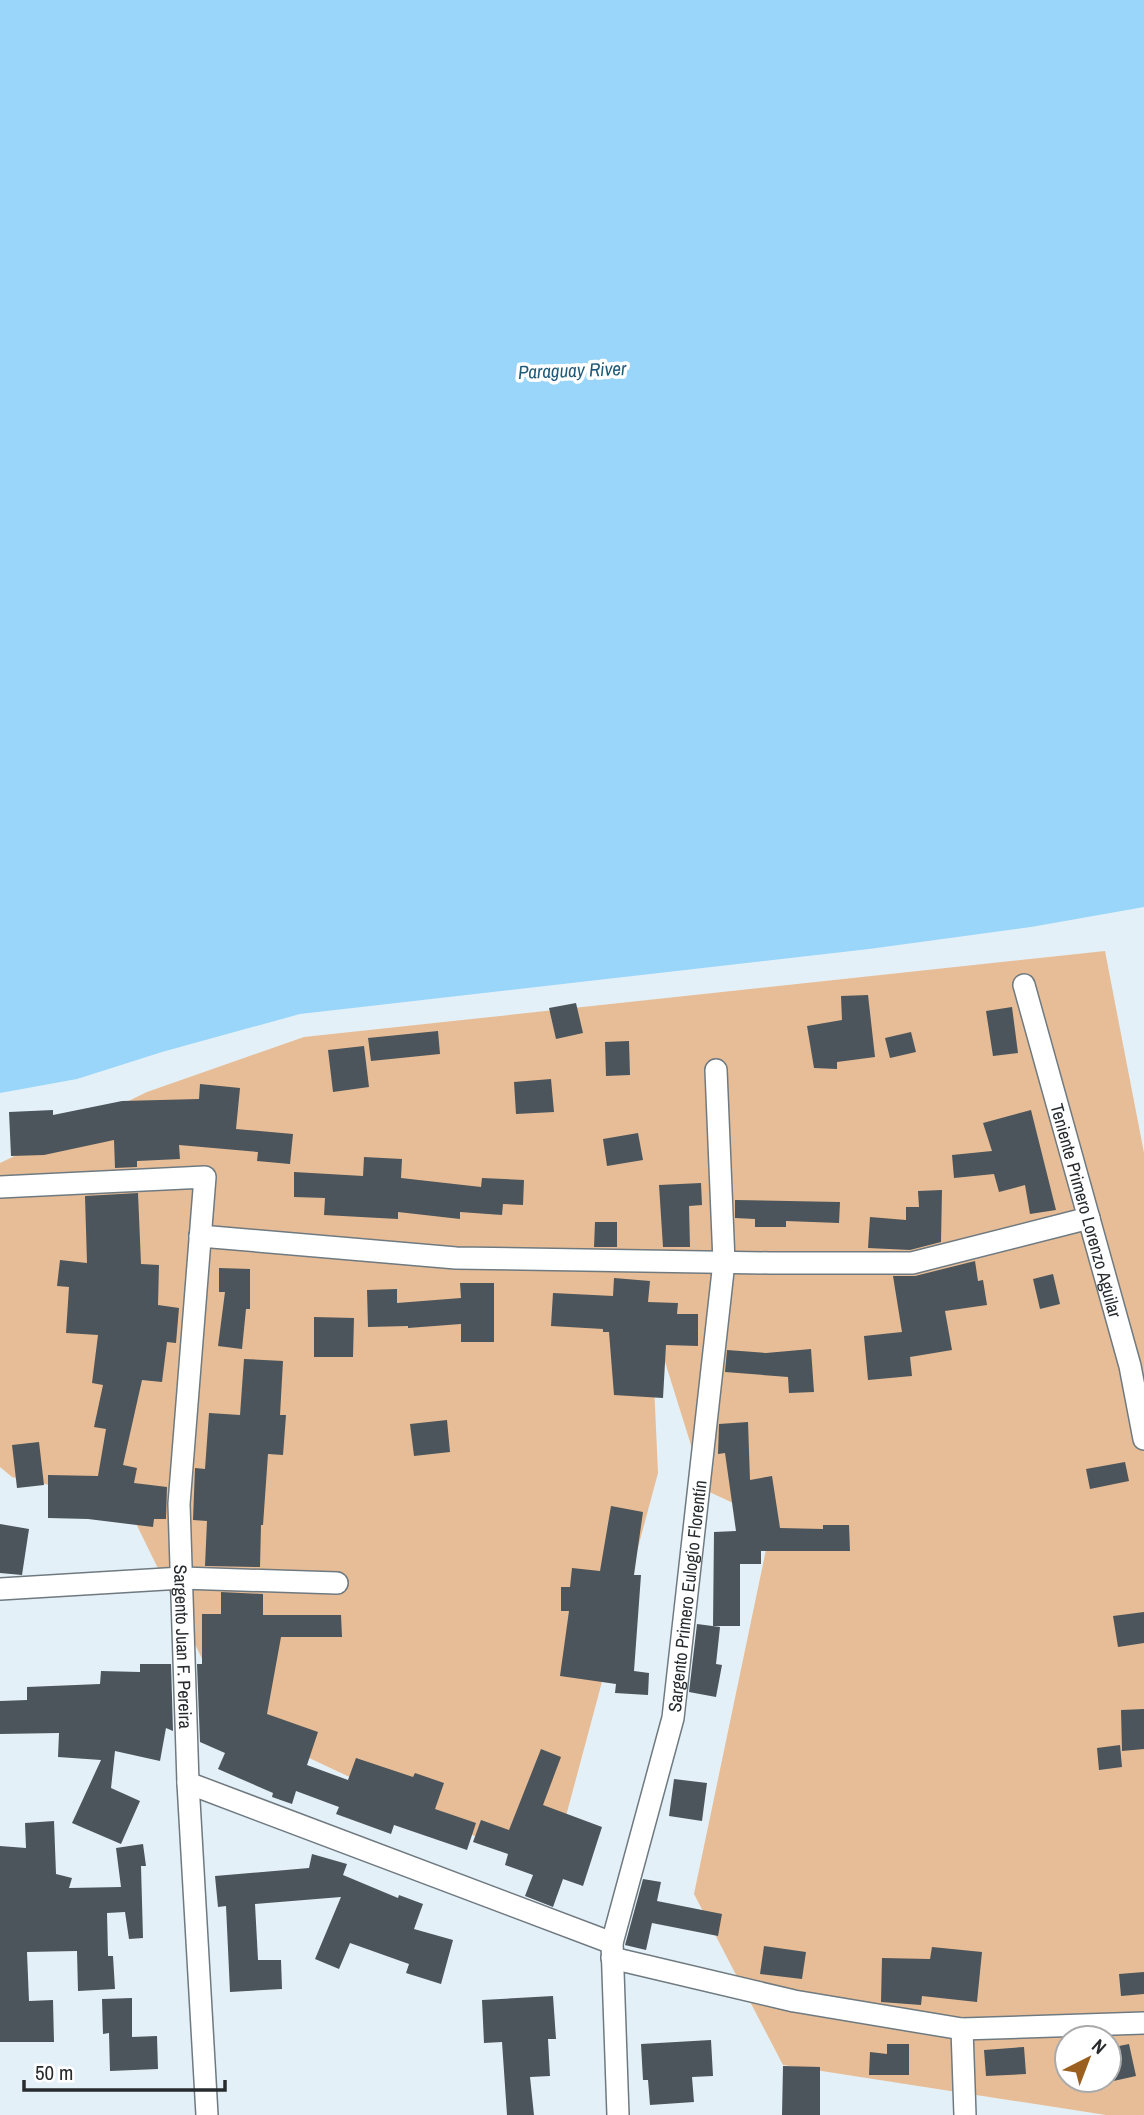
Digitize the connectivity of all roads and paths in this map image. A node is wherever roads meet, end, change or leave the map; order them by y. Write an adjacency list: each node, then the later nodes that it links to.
1 (1024, 985): 4 (street, Teniente Primero Lorenzo Aguilar)
2 (716, 1070): 6 (street, Sargento Primero Eulogio Florentín)
3 (0, 1187): 5 (street, Sargento Juan F. Pereira)
4 (1089, 1218): 6 (street); 7 (street, Teniente Primero Lorenzo Aguilar)
5 (200, 1236): 6 (street); 8 (street, Sargento Juan F. Pereira)
6 (724, 1262): 12 (street, Sargento Primero Eulogio Florentín)
7 (1144, 1439)
8 (182, 1578): 9 (street); 10 (street); 11 (street, Sargento Juan F. Pereira)
9 (337, 1583)
10 (0, 1589)
11 (188, 1783): 12 (street); 15 (street, Sargento Juan F. Pereira)
12 (612, 1950): 14 (street); 16 (street, Sargento Primero Eulogio Florentín)
13 (1144, 2023): 14 (street)
14 (961, 2029): 17 (street)
15 (207, 2115)
16 (618, 2115)
17 (965, 2115)

